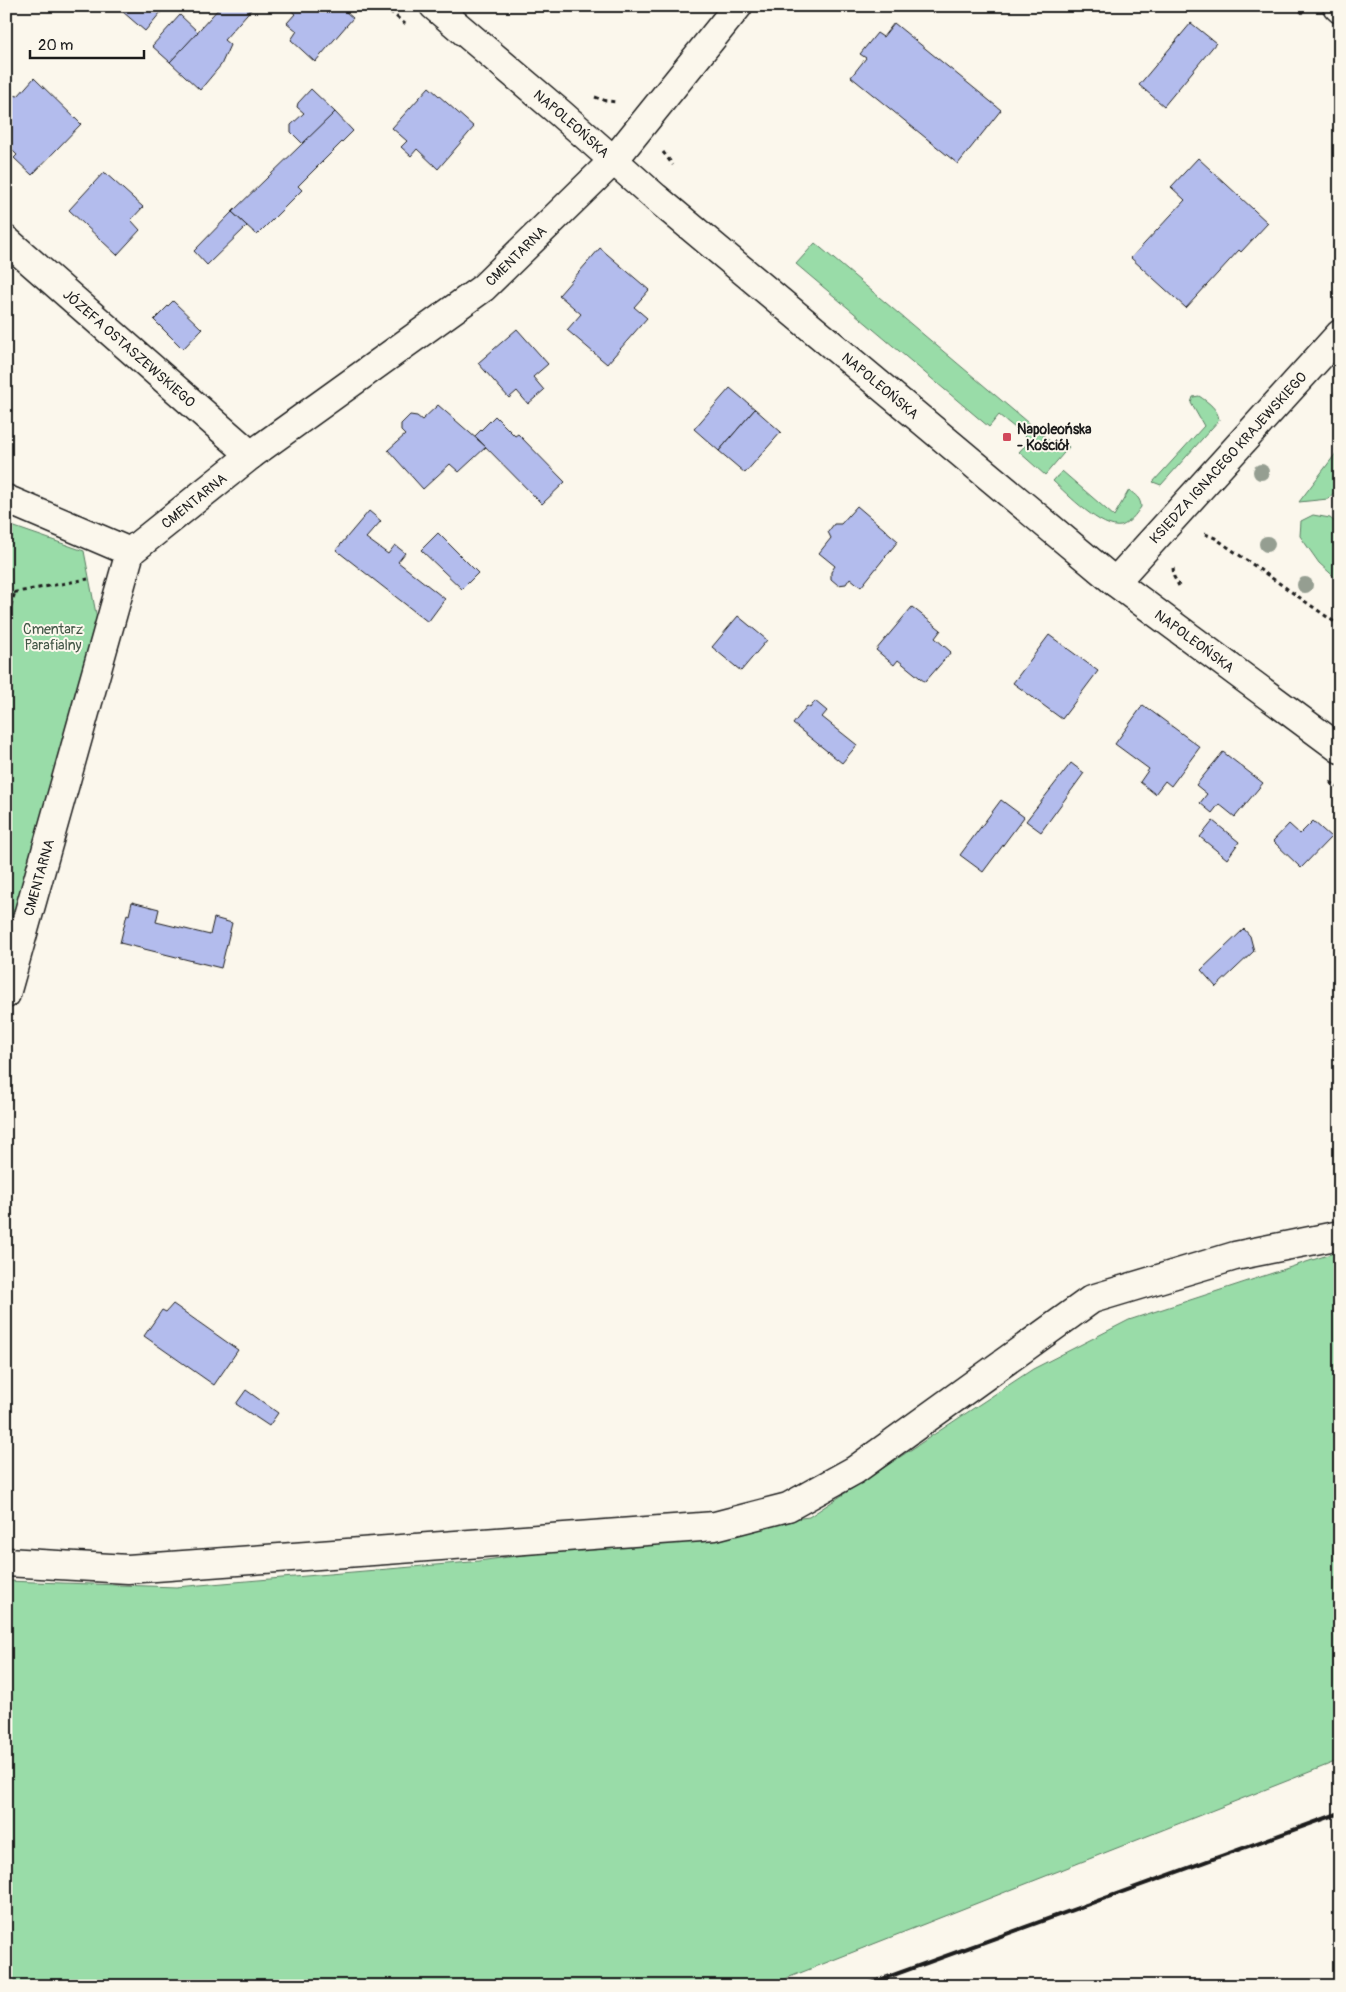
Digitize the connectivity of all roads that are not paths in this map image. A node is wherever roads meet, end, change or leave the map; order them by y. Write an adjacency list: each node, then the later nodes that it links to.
1 (434, 6): 5 (street, NAPOLEOŃSKA)
2 (738, 6): 5 (street, CMENTARNA)
3 (1336, 6): 4 (street)
4 (1340, 9)
5 (613, 161): 8 (street, CMENTARNA); 11 (street, NAPOLEOŃSKA)
6 (6, 240): 8 (street, JÓZEFA OSTASZEWSKIEGO)
7 (1340, 334): 11 (street, KSIĘDZA IGNACEGO KRAJEWSKIEGO)
8 (251, 455): 10 (street, CMENTARNA)
9 (6, 499): 10 (street)
10 (122, 548): 13 (street, CMENTARNA)
11 (1115, 582): 12 (street, NAPOLEOŃSKA)
12 (1340, 749)
13 (6, 994)
14 (1340, 1235): 15 (street)
15 (6, 1562)

